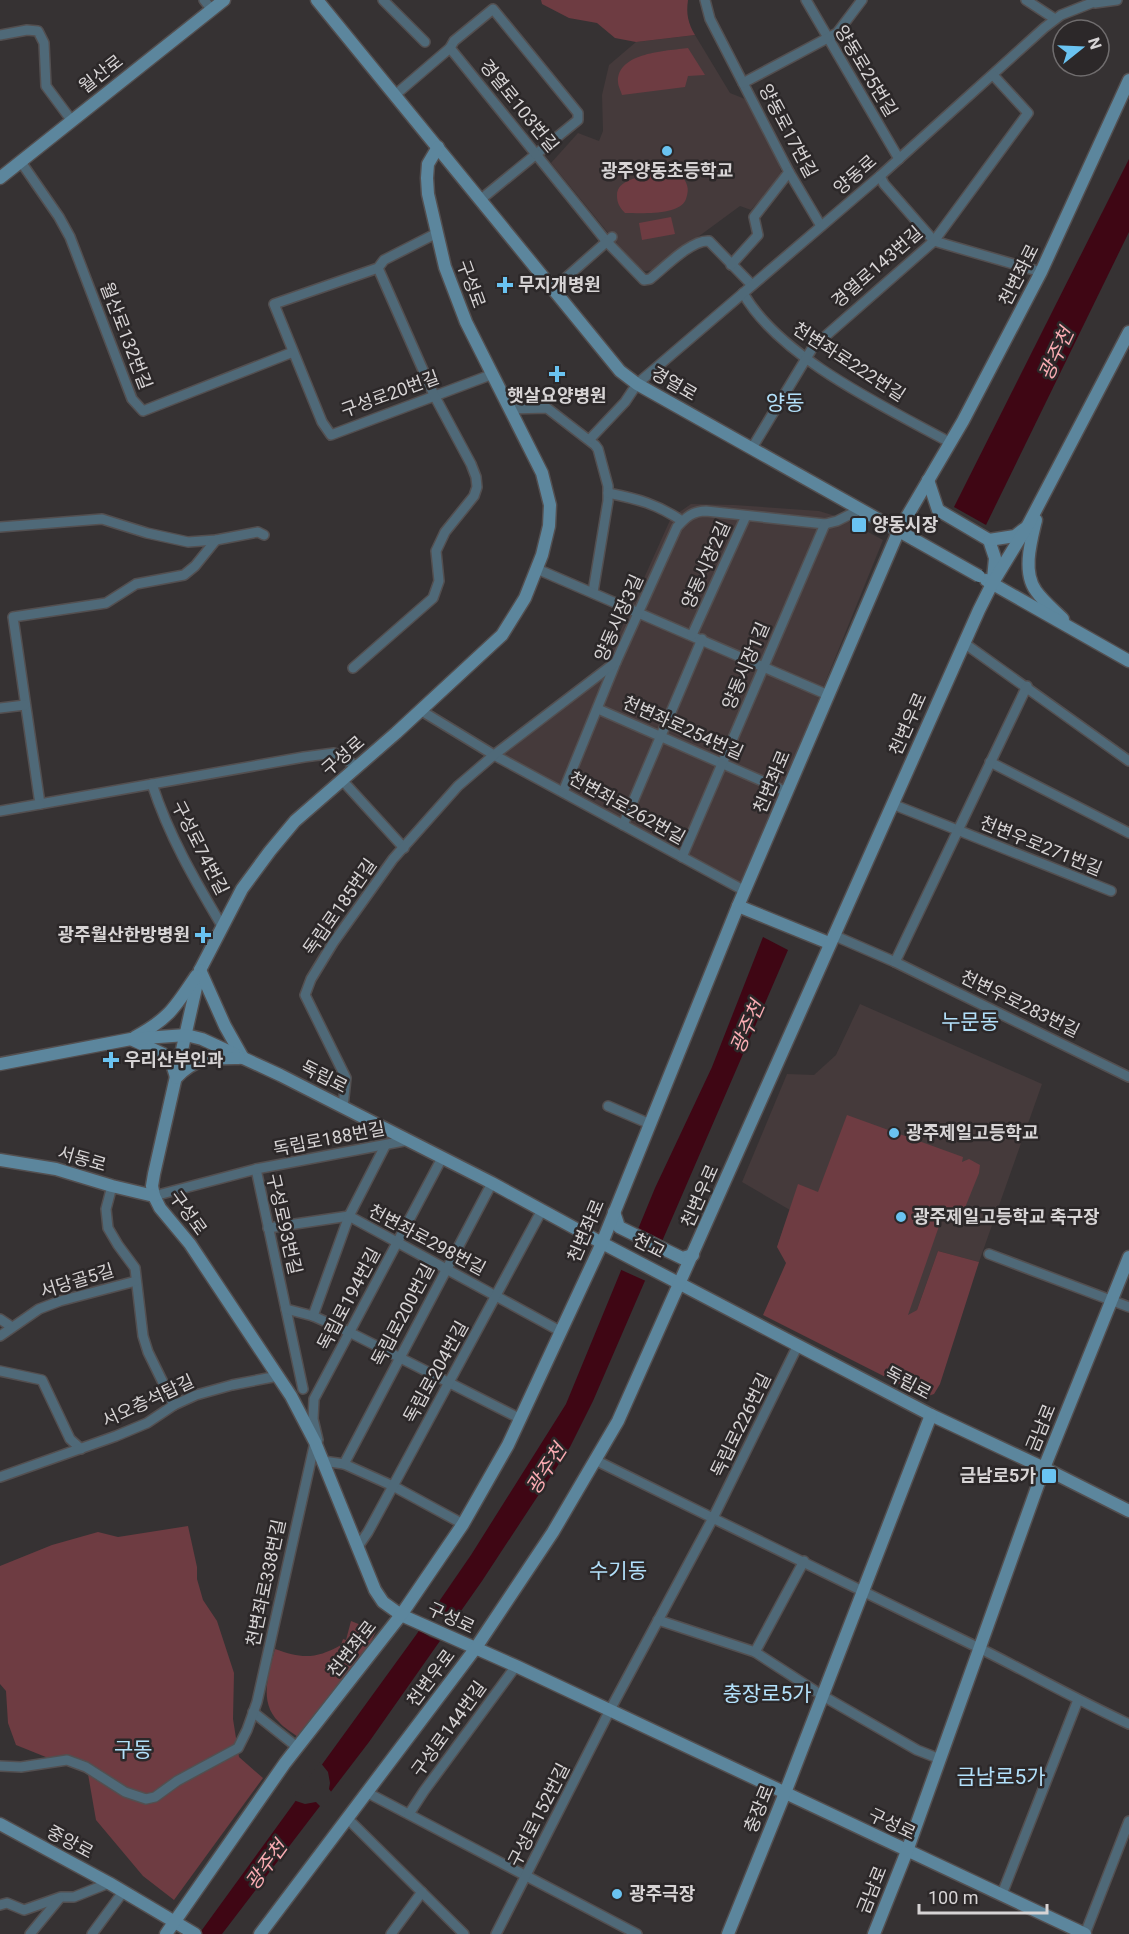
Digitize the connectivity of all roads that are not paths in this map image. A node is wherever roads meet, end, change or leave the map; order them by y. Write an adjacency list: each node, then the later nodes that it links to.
1 (224, 0): 10 (street, 월산로)
2 (383, 0): 16 (street)
3 (705, 0): 20 (street, 양동로17번길)
4 (806, 0): 15 (street, 양동로25번길)
5 (861, 0): 15 (street)
6 (1026, 0): 11 (street)
7 (1117, 0): 9 (street, 양동로)
8 (315, 1): 21 (street, 경열로)
9 (1097, 1): 12 (street, 양동로)
10 (208, 5): 22 (street, 월산로)
11 (1053, 18)
12 (1057, 18)
13 (1051, 23): 18 (street, 양동로)
14 (0, 35): 22 (street)
15 (827, 38): 20 (street); 25 (street, 양동로25번길)
16 (424, 42)
17 (450, 48): 21 (street); 24 (street, 경열로103번길); 24 (street)
18 (993, 75): 25 (street, 양동로); 34 (street, 경열로143번길)
19 (1129, 80): 37 (street, 천변좌로)
20 (743, 82): 27 (street, 양동로17번길)
21 (395, 95): 23 (street, 경열로)
22 (72, 121): 26 (street, 월산로)
23 (438, 147): 30 (street, 경열로); 32 (street, 구성로)
24 (537, 153): 30 (street); 33 (street, 경열로103번길)
25 (899, 159): 28 (street, 양동로)
26 (21, 162): 29 (street, 월산로); 42 (street, 월산로132번길)
27 (789, 172): 31 (street, 양동로17번길); 35 (street)
28 (880, 176): 31 (street, 양동로); 34 (street)
29 (0, 178)
30 (480, 200): 39 (street, 경열로)
31 (821, 226): 38 (street, 양동로)
32 (437, 234): 36 (street); 44 (street, 구성로)
33 (610, 239): 35 (street, 경열로103번길); 39 (street)
34 (934, 241): 37 (street); 43 (street, 경열로143번길)
35 (731, 265): 38 (street)
36 (378, 268): 42 (street, 구성로20번길); 46 (street)
37 (1041, 272): 49 (street, 천변좌로)
38 (752, 285): 40 (street, 양동로)
39 (552, 290): 45 (street, 경열로)
40 (743, 293): 43 (street, 천변좌로222번길); 45 (street, 양동로)
41 (1129, 332): 53 (street, 천변우로)
42 (293, 352): 46 (street, 구성로20번길)
43 (806, 357): 49 (street, 천변좌로222번길); 50 (street, 경열로143번길)
44 (493, 374): 46 (street, 구성로20번길); 47 (street, 구성로)
45 (637, 384): 48 (street, 양동로); 50 (street, 경열로)
46 (434, 395): 75 (street)
47 (510, 409): 48 (street); 64 (street, 구성로)
48 (590, 439): 52 (street)
49 (951, 443): 51 (street, 천변좌로)
50 (752, 448): 54 (street, 경열로)
51 (928, 480): 60 (street, 천변좌로); 63 (street)
52 (608, 493): 56 (street); 66 (street)
53 (1042, 499): 58 (street, 천변우로); 68 (street)
54 (861, 509): 57 (street); 60 (street, 경열로)
55 (747, 516): 56 (street); 57 (street, 양동시장2길); 69 (street, 양동시장2길)
56 (682, 521): 67 (street, 양동시장3길)
57 (825, 524): 74 (street, 양동시장1길)
58 (1028, 525): 63 (street); 65 (street, 천변우로)
59 (0, 527): 62 (street)
60 (899, 530): 65 (street, 경열로, bridge); 77 (street, 천변좌로)
61 (264, 535): 62 (street)
62 (216, 540): 78 (street)
63 (989, 540): 65 (street)
64 (537, 569): 66 (street); 81 (street, 구성로)
65 (992, 584): 68 (street, 경열로); 71 (street, 천변우로)
66 (593, 592): 67 (street)
67 (639, 611): 69 (street); 73 (street, 양동시장3길)
68 (1072, 629): 72 (street, 경열로)
69 (692, 635): 70 (street)
70 (702, 639): 74 (street); 82 (street)
71 (964, 643): 76 (street); 93 (street, 천변우로)
72 (1129, 661)
73 (616, 662): 80 (street, 양동시장3길); 83 (street, 독립로185번길)
74 (764, 667): 77 (street); 86 (street, 양동시장1길)
75 (353, 668)
76 (1026, 686): 84 (street); 85 (street, 천변우로271번길)
77 (828, 695): 91 (street, 천변좌로)
78 (25, 705): 79 (street); 92 (street)
79 (0, 708)
80 (598, 709): 82 (street, 천변좌로254번길); 90 (street, 양동시장3길)
81 (420, 710): 83 (street, 천변좌로262번길); 87 (street, 구성로)
82 (661, 737): 86 (street, 천변좌로254번길); 95 (street)
83 (494, 755): 90 (street, 천변좌로262번길); 98 (street, 독립로185번길)
84 (1129, 761)
85 (990, 762): 96 (street, 천변우로271번길); 97 (street)
86 (722, 764): 91 (street, 천변좌로254번길); 99 (street, 양동시장1길)
87 (358, 766): 88 (street, 구성로); 89 (street)
88 (342, 780): 98 (street); 103 (street, 구성로)
89 (152, 784): 92 (street); 103 (street, 구성로74번길)
90 (563, 792): 95 (street, 천변좌로262번길)
91 (787, 792): 100 (street, 천변좌로)
92 (40, 804): 94 (street)
93 (892, 804): 96 (street, 천변우로271번길); 104 (street, 천변우로)
94 (0, 811)
95 (623, 825): 99 (street, 천변좌로262번길)
96 (958, 830): 101 (street, 천변우로271번길); 105 (street, 천변우로271번길)
97 (1129, 833)
98 (404, 848): 114 (street, 독립로185번길)
99 (682, 857): 100 (street, 천변좌로262번길)
100 (745, 891): 102 (street, 천변좌로)
101 (1111, 891)
102 (738, 906): 104 (street); 115 (street, 천변좌로)
103 (222, 926): 106 (street, 구성로)
104 (831, 939): 105 (street, 천변우로283번길); 131 (street, 천변우로)
105 (895, 962): 111 (street, 천변우로283번길)
106 (200, 970): 107 (street, 구성로); 108 (street); 109 (street)
107 (186, 1035): 108 (street, 독립로); 109 (street, 독립로); 112 (street, 구성로)
108 (131, 1039): 110 (street, 독립로); 112 (street)
109 (243, 1058): 112 (street); 114 (street, 독립로)
110 (0, 1064)
111 (1129, 1077)
112 (176, 1078): 123 (street, 구성로)
113 (608, 1106): 115 (street)
114 (343, 1107): 116 (street, 독립로)
115 (650, 1124): 125 (street, 천변좌로)
116 (409, 1140): 117 (street, 독립로188번길); 118 (street, 독립로)
117 (385, 1146): 120 (street, 독립로188번길); 126 (street)
118 (442, 1158): 121 (street, 독립로); 128 (street, 독립로194번길)
119 (0, 1160): 122 (street, 서동로)
120 (256, 1169): 123 (street, 구성로93번길); 127 (street, 구성로93번길)
121 (492, 1183): 124 (street, 독립로); 133 (street, 독립로200번길)
122 (112, 1186): 123 (street, 서동로); 135 (street)
123 (154, 1196): 149 (street, 구성로)
124 (542, 1210): 129 (street, 독립로); 136 (street, 독립로204번길)
125 (614, 1212): 129 (street, 천변좌로); 131 (street)
126 (349, 1216): 127 (street, 천변좌로298번길); 128 (street, 천변좌로298번길); 140 (street)
127 (268, 1228): 139 (street, 구성로93번길)
128 (398, 1242): 133 (street, 천변좌로298번길); 144 (street, 독립로194번길)
129 (605, 1244): 134 (street, 천교); 143 (street, 천변좌로)
130 (989, 1254): 137 (street)
131 (688, 1256): 134 (street, 천변우로)
132 (1129, 1257): 137 (street, 금남로)
133 (447, 1269): 136 (street, 천변좌로298번길); 147 (street, 독립로200번길)
134 (677, 1280): 146 (street, 독립로); 159 (street, 천변우로)
135 (136, 1281): 142 (street, 서당골5길); 154 (street)
136 (496, 1296): 143 (street, 천변좌로298번길); 150 (street, 독립로204번길)
137 (1112, 1301): 138 (street); 162 (street, 금남로)
138 (1129, 1307)
139 (286, 1309): 140 (street); 151 (street, 구성로93번길)
140 (313, 1316): 144 (street)
141 (0, 1319): 142 (street)
142 (12, 1327): 145 (street, 서당골5길)
143 (560, 1331): 156 (street, 천변좌로)
144 (349, 1332): 147 (street); 152 (street, 독립로194번길)
145 (0, 1336)
146 (798, 1345): 155 (street, 독립로); 166 (street, 독립로226번길)
147 (399, 1359): 150 (street); 161 (street, 독립로200번길)
148 (0, 1371): 158 (street)
149 (278, 1376): 153 (street, 구성로); 154 (street, 서오층석탑길)
150 (449, 1383): 156 (street); 164 (street, 독립로204번길)
151 (303, 1389): 152 (street); 153 (street)
152 (318, 1392): 160 (street, 독립로194번길)
153 (291, 1396): 157 (street, 구성로)
154 (174, 1406): 158 (street, 서오층석탑길)
155 (932, 1415): 162 (street, 독립로); 170 (street, 충장로)
156 (521, 1419): 167 (street, 천변좌로)
157 (315, 1442): 160 (street, 구성로); 180 (street, 천변좌로338번길)
158 (81, 1449): 163 (street, 서오층석탑길)
159 (595, 1460): 166 (street); 173 (street, 천변우로)
160 (323, 1461): 161 (street); 168 (street, 구성로)
161 (344, 1464): 164 (street)
162 (1044, 1468): 165 (street, 독립로); 174 (street, 금남로)
163 (0, 1477)
164 (393, 1486): 167 (street); 168 (street, 독립로204번길)
165 (1129, 1511)
166 (714, 1518): 169 (street); 172 (street, 독립로226번길)
167 (463, 1524): 171 (street, 천변좌로)
168 (357, 1548): 171 (street, 구성로)
169 (804, 1561): 170 (street); 175 (street)
170 (864, 1591): 174 (street); 177 (street, 충장로)
171 (401, 1615): 173 (street, 구성로); 182 (street, 천변좌로)
172 (658, 1620): 175 (street); 179 (street, 독립로226번길)
173 (475, 1648): 176 (street, 구성로); 185 (street, 천변우로)
174 (979, 1648): 178 (street); 183 (street, 금남로)
175 (755, 1652): 177 (street)
176 (516, 1666): 179 (street, 구성로); 187 (street, 구성로144번길)
177 (823, 1696): 183 (street); 186 (street, 충장로)
178 (1078, 1700): 181 (street); 196 (street)
179 (610, 1710): 186 (street, 구성로); 192 (street, 구성로152번길)
180 (253, 1712): 182 (street); 184 (street, 천변좌로338번길)
181 (1129, 1724)
182 (297, 1747): 199 (street, 천변좌로)
183 (940, 1759): 191 (street, 금남로)
184 (0, 1766)
185 (368, 1793): 187 (street); 188 (street, 천변우로)
186 (785, 1793): 191 (street, 구성로); 209 (street, 충장로)
187 (409, 1814): 192 (street)
188 (348, 1819): 195 (street); 204 (street, 천변우로)
189 (1129, 1821): 211 (street)
190 (0, 1824): 193 (street, 중앙로)
191 (907, 1851): 196 (street, 구성로); 210 (street, 금남로)
192 (526, 1877): 207 (street, 구성로152번길); 208 (street)
193 (109, 1883): 194 (street, 중앙로); 197 (street)
194 (123, 1892): 199 (street, 중앙로); 201 (street)
195 (422, 1892): 205 (street); 206 (street)
196 (1002, 1894): 211 (street, 구성로)
197 (61, 1897): 198 (street); 200 (street)
198 (0, 1905)
199 (175, 1923): 202 (street, 천변좌로); 203 (street, 중앙로)
200 (30, 1934)
201 (92, 1934)
202 (166, 1934)
203 (195, 1934)
204 (260, 1934)
205 (391, 1934)
206 (464, 1934)
207 (496, 1934)
208 (637, 1934)
209 (728, 1934)
210 (874, 1934)
211 (1085, 1934)

